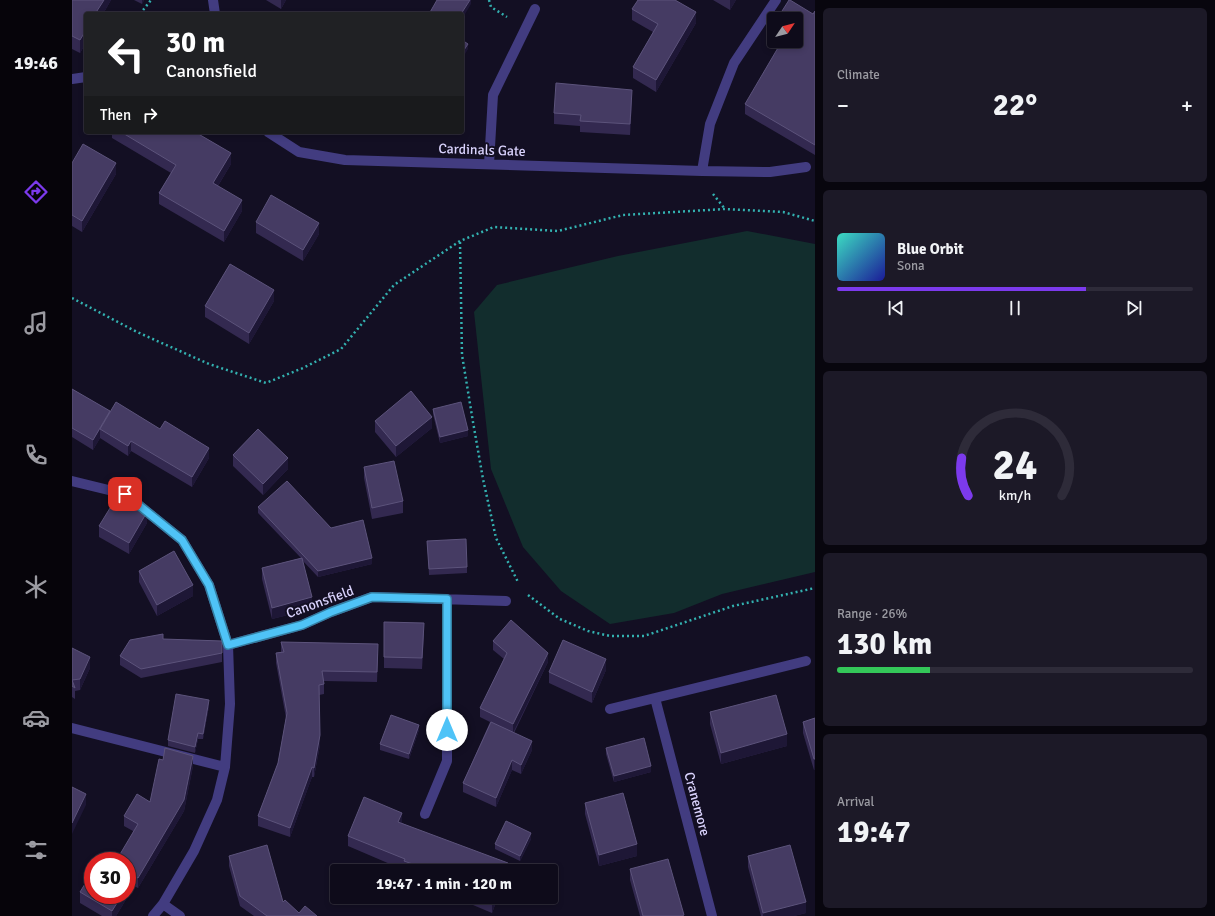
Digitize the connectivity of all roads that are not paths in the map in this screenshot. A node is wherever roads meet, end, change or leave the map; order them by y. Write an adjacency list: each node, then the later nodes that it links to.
1 (213, 0): 4 (street)
2 (776, 0): 10 (street)
3 (535, 9): 8 (street)
4 (215, 12)
5 (84, 77): 6 (street)
6 (72, 79)
7 (271, 134): 8 (street, Cardinals Gate)
8 (489, 164): 10 (street, Cardinals Gate)
9 (806, 167): 10 (street, Cardinals Gate)
10 (702, 171)
11 (72, 481): 14 (street)
12 (447, 599): 13 (street, Canonsfield); 14 (street, Canonsfield); 20 (street)
13 (506, 601)
14 (228, 645): 19 (street)
15 (806, 661): 16 (street)
16 (655, 698): 17 (street); 24 (street, Cranemore)
17 (610, 709)
18 (72, 728): 19 (street)
19 (225, 767): 21 (street)
20 (425, 814)
21 (163, 904): 22 (street); 23 (street)
22 (153, 916)
23 (180, 916)
24 (712, 916)

